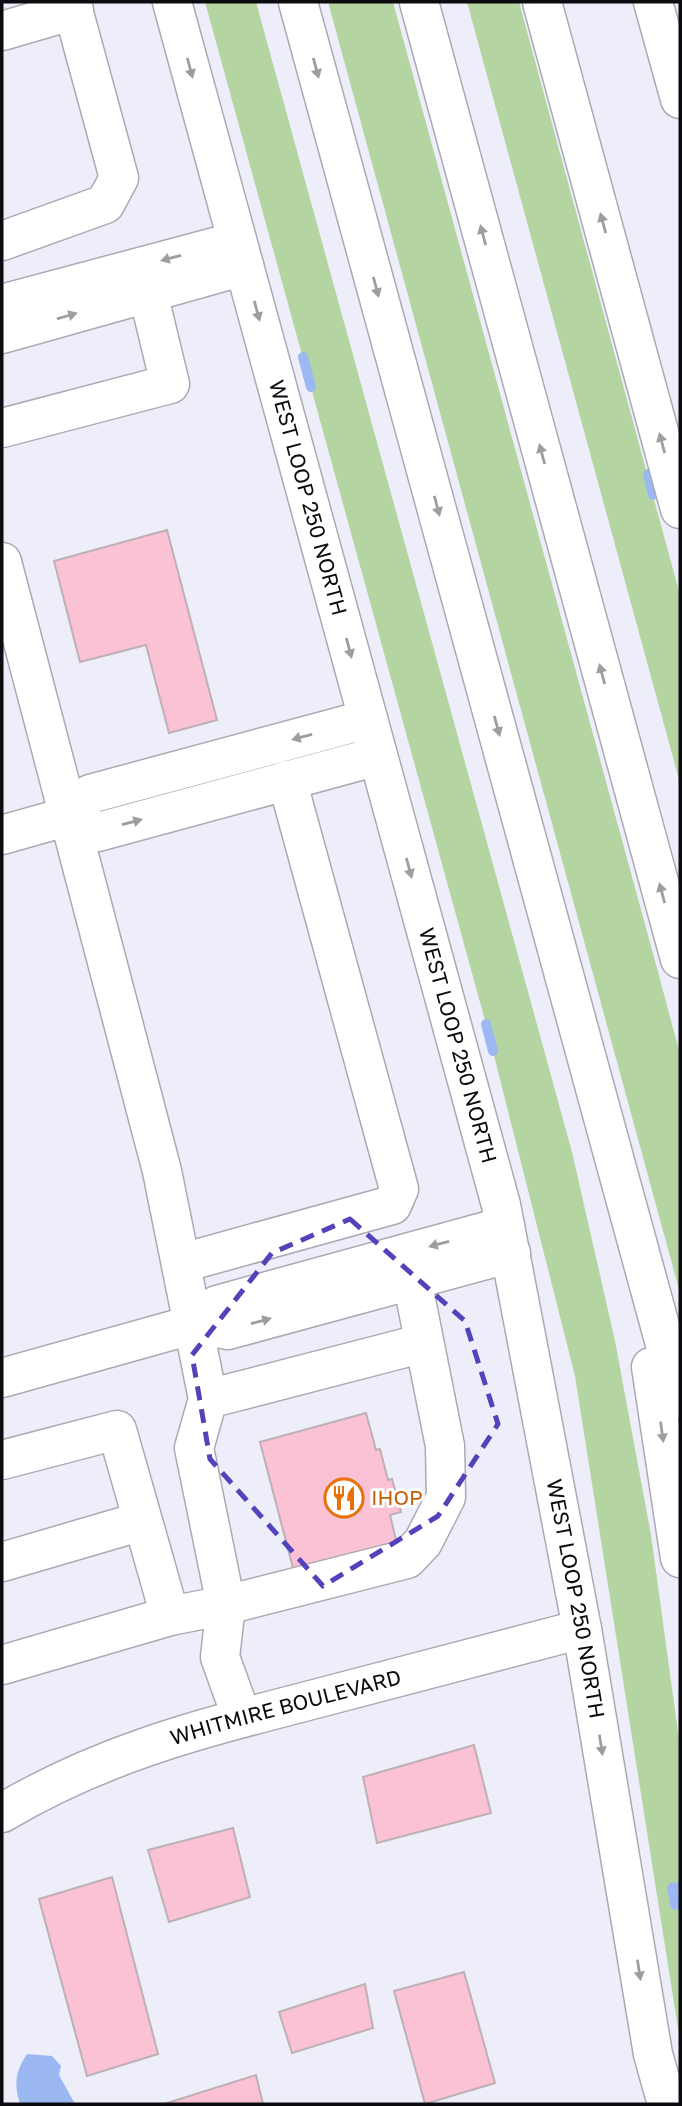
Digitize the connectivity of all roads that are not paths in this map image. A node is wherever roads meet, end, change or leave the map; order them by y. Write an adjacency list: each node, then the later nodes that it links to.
1 (172, 2): 10 (main road, WEST LOOP 250 NORTH, one-way to 10)
2 (298, 2): 23 (main road, one-way to 23)
3 (419, 2): 22 (main road, one-way to 3)
4 (542, 2): 15 (main road, one-way to 4)
5 (653, 2): 8 (main road)
6 (73, 6): 7 (main road); 9 (main road)
7 (2, 31)
8 (680, 99)
9 (2, 241)
10 (241, 253): 11 (main road); 12 (main road, one-way to 12); 17 (main road, WEST LOOP 250 NORTH, one-way to 17)
11 (148, 293): 13 (main road, one-way to 11); 14 (main road)
12 (2, 304)
13 (2, 334)
14 (2, 428)
15 (680, 509)
16 (2, 562): 20 (main road)
17 (368, 719): 18 (main road, WEST LOOP 250 NORTH); 20 (main road, one-way to 20)
18 (378, 755): 19 (main road); 24 (main road, WEST LOOP 250 NORTH, one-way to 24)
19 (287, 780): 20 (main road, one-way to 19); 25 (main road)
20 (69, 816): 21 (main road); 25 (main road)
21 (2, 835)
22 (680, 959)
23 (585, 1053): 31 (main road); 34 (main road, one-way to 34)
24 (508, 1240): 26 (main road); 27 (main road, one-way to 27); 38 (main road, WEST LOOP 250 NORTH)
25 (182, 1263): 27 (main road)
26 (412, 1280): 27 (main road, one-way to 26); 28 (main road)
27 (195, 1324): 29 (main road); 30 (main road)
28 (424, 1343): 30 (main road); 36 (main road)
29 (2, 1378)
30 (208, 1399): 36 (main road)
31 (680, 1399)
32 (2, 1460): 33 (main road)
33 (142, 1521): 35 (main road); 37 (main road)
34 (680, 1558)
35 (2, 1562)
36 (226, 1605): 37 (main road); 40 (main road)
37 (170, 1616): 39 (main road)
38 (582, 1629): 40 (main road, WHITMIRE BOULEVARD); 42 (main road, WEST LOOP 250 NORTH, one-way to 42)
39 (2, 1665)
40 (242, 1718): 41 (main road, WHITMIRE BOULEVARD)
41 (2, 1813)
42 (667, 2104)

